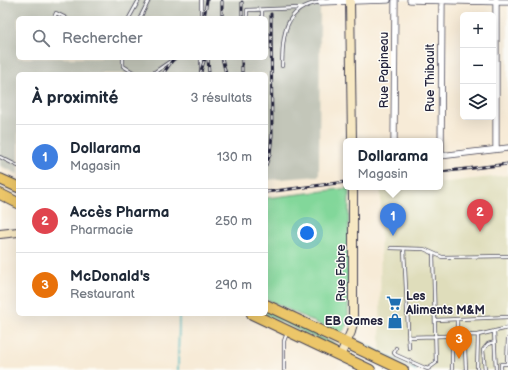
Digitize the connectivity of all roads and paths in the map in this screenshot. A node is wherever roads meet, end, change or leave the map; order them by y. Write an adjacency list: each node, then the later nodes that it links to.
1 (139, 0): 14 (lane)
2 (148, 0): 15 (lane)
3 (201, 0): 16 (lane)
4 (388, 0): 8 (street)
5 (395, 0): 27 (street, Rue Papineau)
6 (410, 0): 7 (street)
7 (442, 0): 9 (street); 28 (street, Rue Thibault)
8 (350, 1): 10 (street); 26 (street)
9 (496, 1): 11 (street); 30 (street)
10 (320, 2): 12 (lane)
11 (508, 2)
12 (301, 8): 13 (lane); 22 (lane)
13 (262, 10): 17 (lane); 18 (lane)
14 (130, 16)
15 (141, 16)
16 (201, 16)
17 (247, 16)
18 (262, 16)
19 (123, 60): 23 (lane)
20 (172, 60): 24 (lane)
21 (201, 60): 25 (lane)
22 (282, 66)
23 (133, 72)
24 (155, 72)
25 (201, 72)
26 (352, 138)
27 (394, 138)
28 (440, 138)
29 (508, 148): 30 (street)
30 (496, 149): 31 (street)
31 (443, 156)
32 (0, 157): 33 (lane)
33 (16, 165)
34 (0, 179): 35 (highway)
35 (16, 186)
36 (353, 190): 59 (street, Rue Fabre)
37 (0, 194): 38 (highway)
38 (16, 202)
39 (16, 232): 40 (street)
40 (0, 234)
41 (391, 248): 42 (lane)
42 (404, 249): 43 (lane); 56 (lane)
43 (433, 254): 44 (lane); 49 (lane)
44 (508, 256)
45 (268, 306): 59 (highway)
46 (256, 316): 51 (highway)
47 (508, 317): 48 (lane)
48 (457, 319): 49 (lane); 55 (lane)
49 (435, 320): 54 (lane)
50 (508, 328): 52 (lane)
51 (288, 331): 62 (highway); 63 (lane)
52 (494, 331): 53 (lane); 58 (lane)
53 (478, 335): 55 (lane); 68 (lane)
54 (435, 336): 55 (lane); 56 (lane); 60 (lane)
55 (457, 336)
56 (408, 337): 61 (lane)
57 (508, 339): 71 (lane)
58 (495, 342): 69 (lane); 70 (lane)
59 (346, 343): 62 (street, Rue Fabre); 65 (highway)
60 (396, 348)
61 (409, 348)
62 (340, 356): 64 (highway)
63 (284, 370)
64 (370, 370)
65 (403, 370)
66 (452, 370): 67 (lane)
67 (466, 370)
68 (477, 370)
69 (484, 370)
70 (496, 370)
71 (501, 370)

